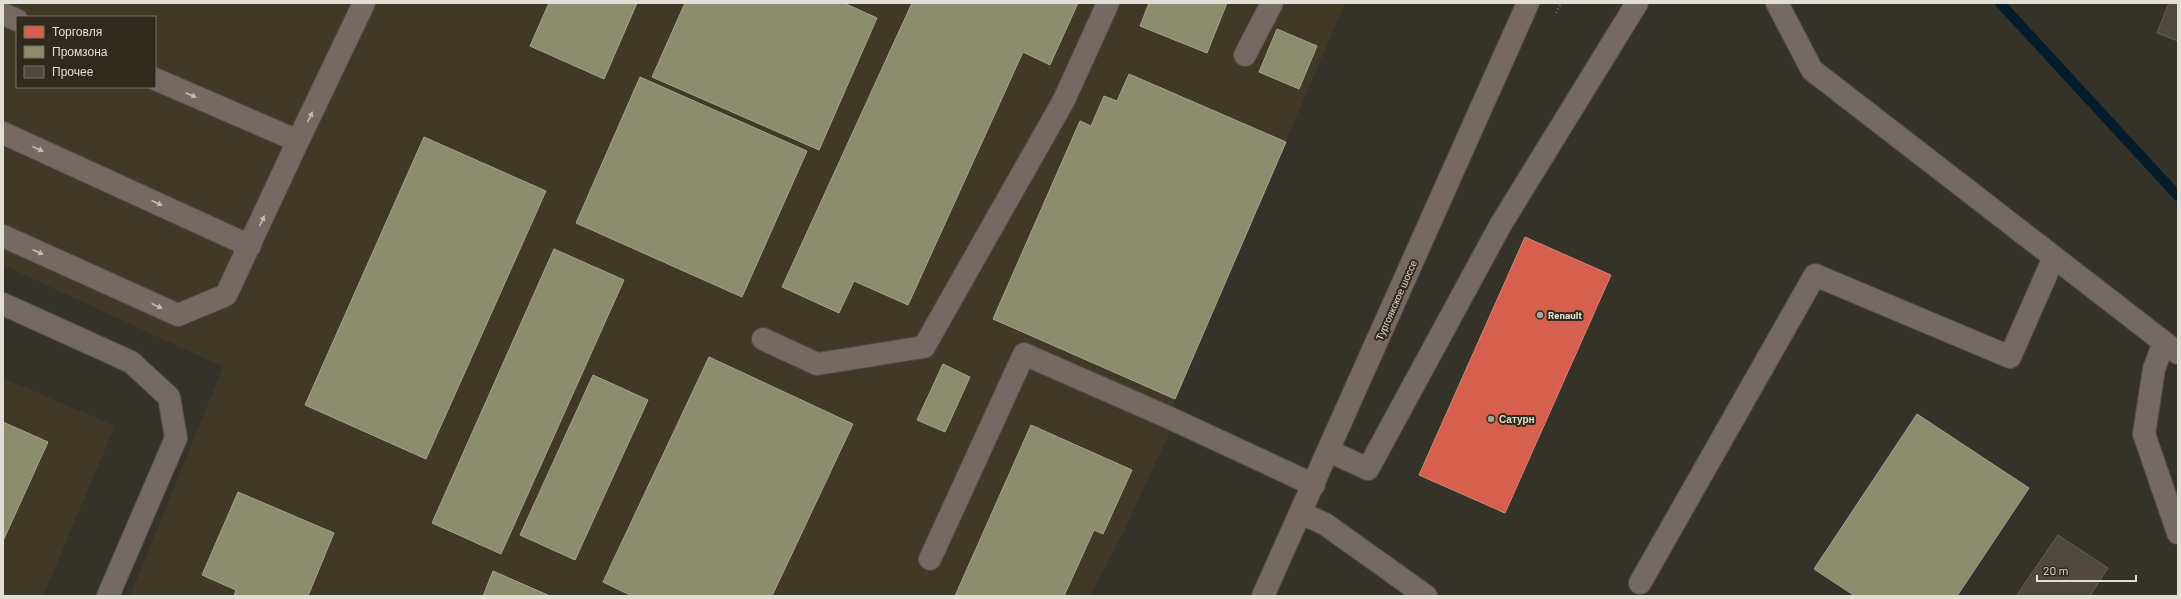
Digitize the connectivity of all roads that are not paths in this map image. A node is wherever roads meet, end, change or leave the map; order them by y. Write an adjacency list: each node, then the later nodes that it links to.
1 (364, 3): 12 (lane, one-way to 1)
2 (1108, 3): 17 (lane)
3 (1272, 3): 9 (lane)
4 (1528, 3): 19 (main road, Тургоякское шоссе)
5 (1637, 3): 19 (lane)
6 (1777, 3): 15 (lane)
7 (3, 14): 8 (lane)
8 (16, 20)
9 (1245, 56)
10 (156, 79): 12 (lane, one-way to 12)
11 (3, 133): 14 (lane, one-way to 14)
12 (298, 141): 14 (lane, one-way to 12)
13 (3, 236): 14 (lane, one-way to 14)
14 (250, 246)
15 (2054, 257): 18 (lane); 24 (lane)
16 (3, 304): 26 (lane)
17 (763, 339)
18 (2171, 347): 22 (lane)
19 (1329, 451): 20 (main road, Тургоякское шоссе)
20 (1314, 485): 21 (main road, Тургоякское шоссе); 23 (lane)
21 (1301, 513): 25 (lane); 27 (main road, Тургоякское шоссе)
22 (2178, 533)
23 (930, 559)
24 (1640, 583)
25 (1422, 595)
26 (108, 596)
27 (1263, 596)

